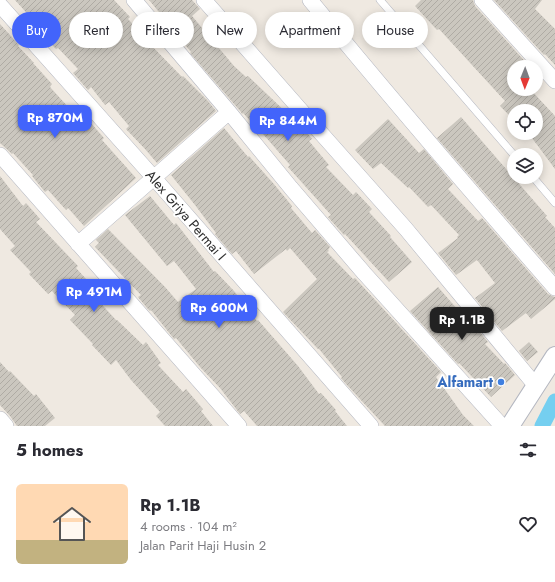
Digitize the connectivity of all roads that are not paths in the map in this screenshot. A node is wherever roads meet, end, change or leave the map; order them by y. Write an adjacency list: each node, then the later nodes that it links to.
1 (134, 0): 8 (street)
2 (204, 0): 17 (street)
3 (310, 0): 15 (street)
4 (380, 0): 9 (lane)
5 (482, 0): 7 (street)
6 (0, 5): 11 (street, Alex Griya Permai I)
7 (555, 81)
8 (229, 112): 11 (street); 22 (street)
9 (508, 148)
10 (0, 156): 14 (street)
11 (154, 178): 14 (street); 21 (street, Alex Griya Permai I)
12 (539, 184): 13 (lane)
13 (555, 203)
14 (78, 244): 20 (street)
15 (555, 288)
16 (552, 366): 17 (street)
17 (536, 386): 23 (street)
18 (0, 419): 19 (street)
19 (6, 426)
20 (239, 426)
21 (371, 426)
22 (502, 426)
23 (510, 426)

